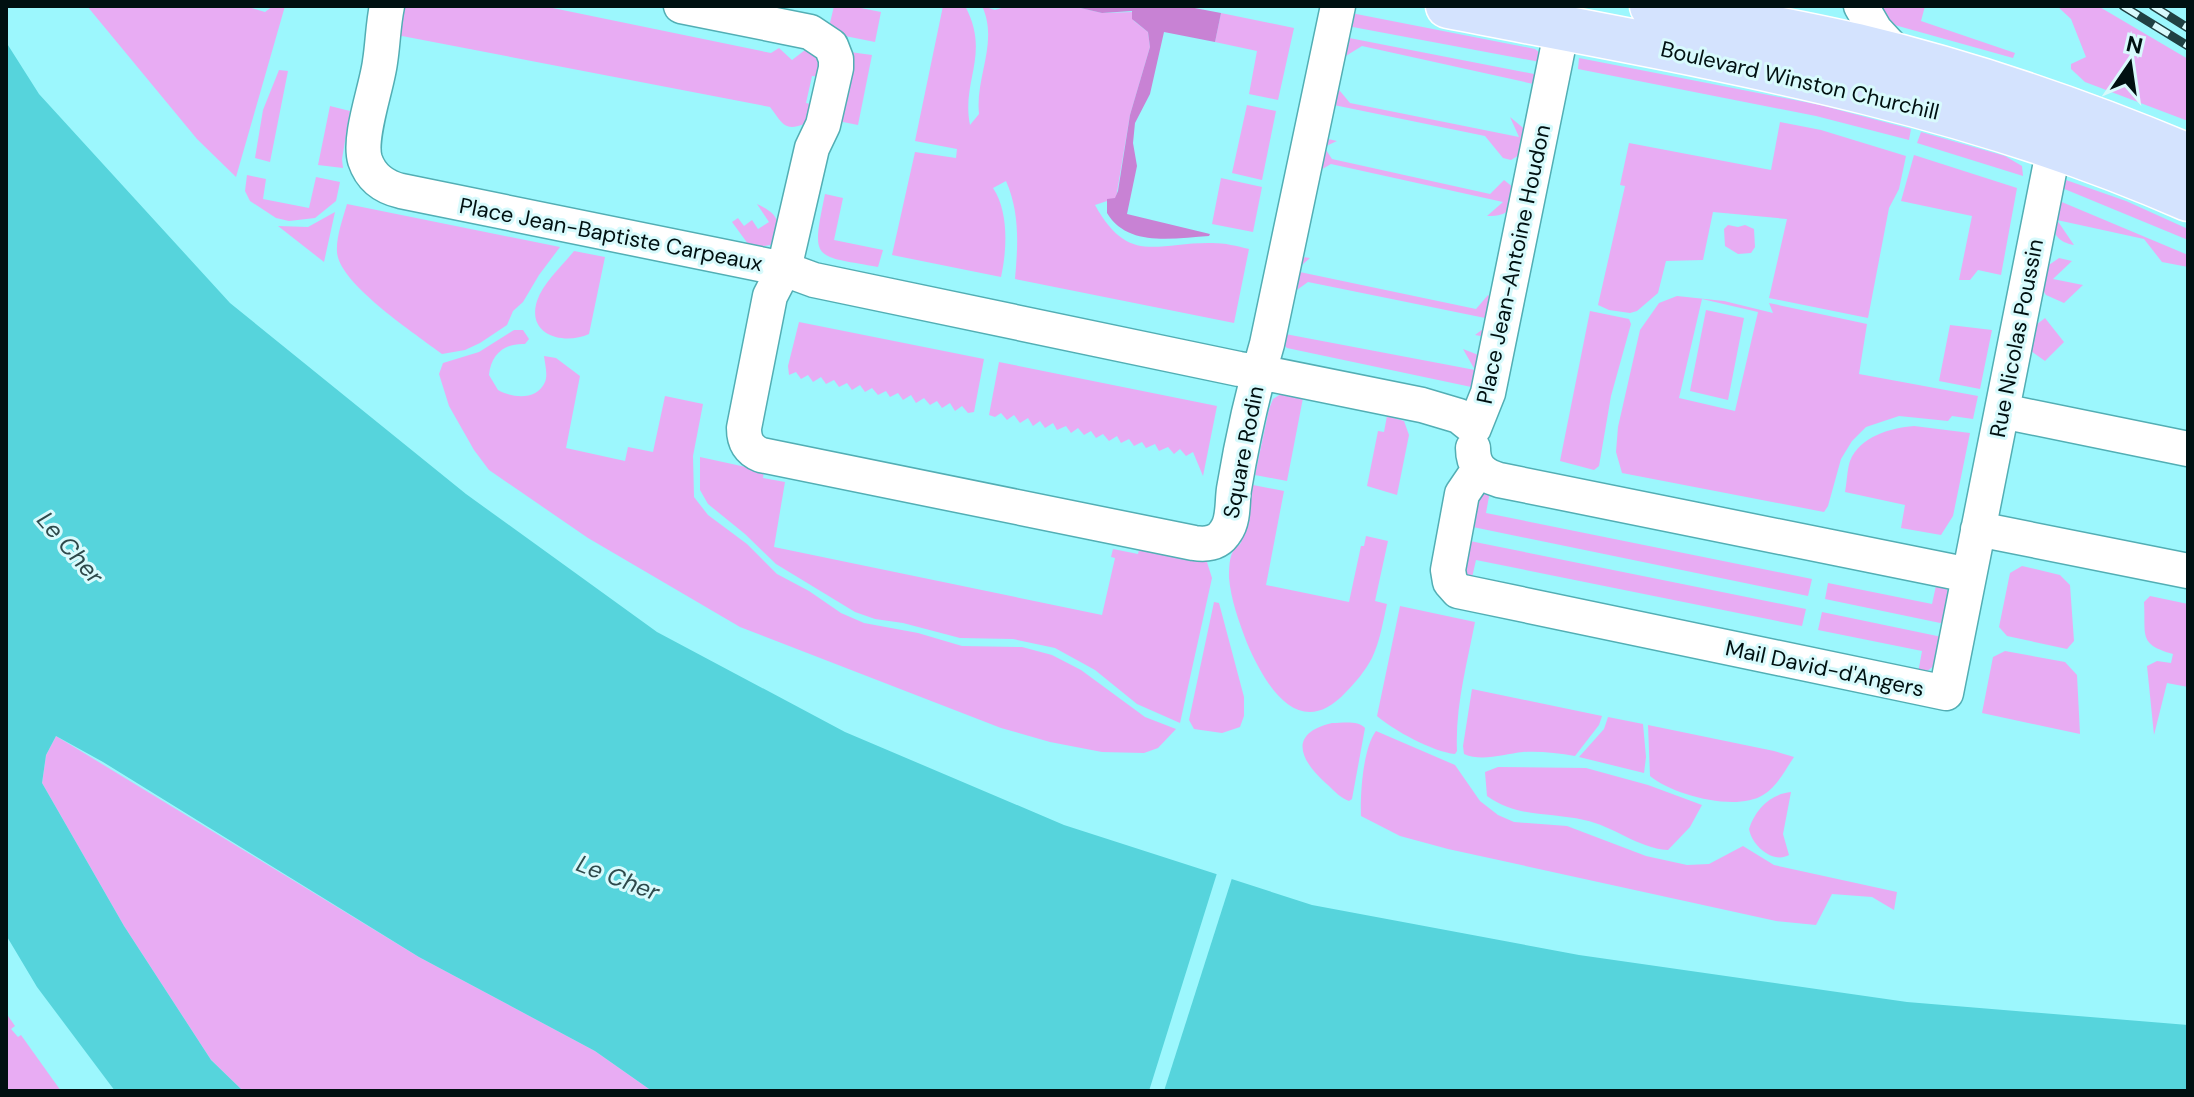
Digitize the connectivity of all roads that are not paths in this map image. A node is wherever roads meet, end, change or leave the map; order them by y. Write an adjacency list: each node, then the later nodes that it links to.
1 (387, 6): 12 (street, Place Jean-Baptiste Carpeaux)
2 (681, 6): 12 (street, Place Jean-Baptiste Carpeaux)
3 (1338, 6): 13 (street)
4 (1448, 6): 7 (main road, Boulevard Winston Churchill)
5 (1652, 6): 8 (main road, Boulevard Winston Churchill)
6 (1861, 6): 8 (street, Boulevard Winston Churchill)
7 (1562, 28): 9 (main road, Boulevard Winston Churchill); 15 (street, Place Jean-Antoine Houdon)
8 (1902, 59): 10 (main road, Boulevard Winston Churchill)
9 (2054, 147): 11 (main road, Boulevard Winston Churchill); 14 (street, Rue Nicolas Poussin)
10 (2188, 156)
11 (2188, 199)
12 (784, 269): 13 (street, Square Rodin); 13 (street, Square Rodin)
13 (1259, 372): 15 (street, Place Jean-Antoine Houdon)
14 (2002, 411): 16 (street); 18 (street, Rue Nicolas Poussin)
15 (1474, 428): 17 (street)
16 (2188, 449)
17 (1479, 469): 20 (street); 20 (street, Mail David-d'Angers)
18 (1978, 529): 19 (street); 20 (street, Rue Nicolas Poussin)
19 (2188, 571)
20 (1969, 575)

